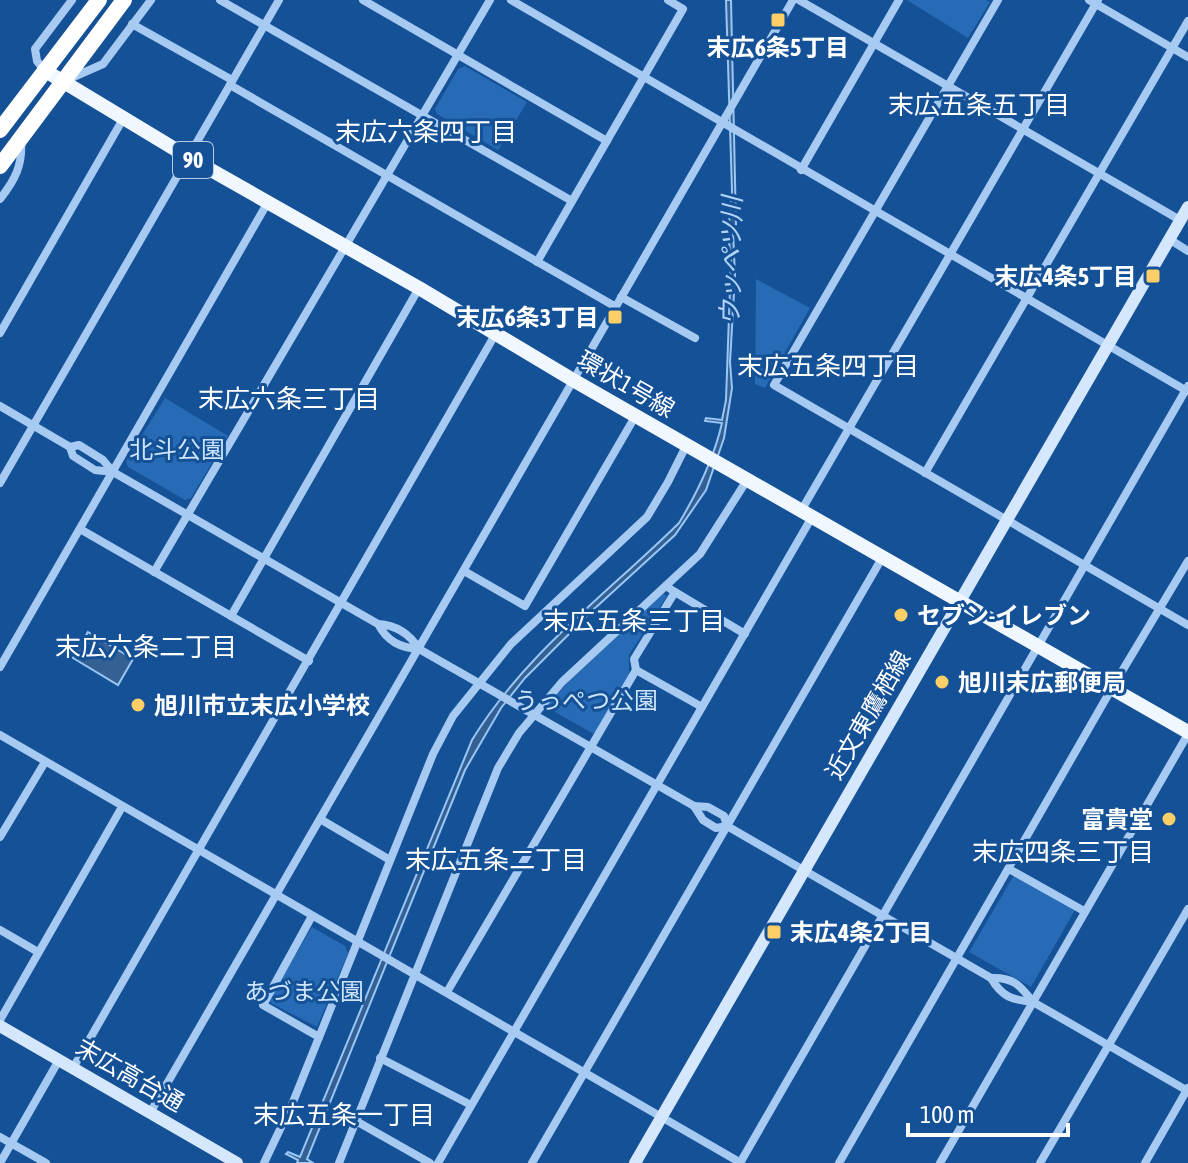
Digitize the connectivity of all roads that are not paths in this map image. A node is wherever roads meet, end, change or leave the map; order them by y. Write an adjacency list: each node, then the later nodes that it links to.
1 (72, 0): 23 (street)
2 (99, 0): 23 (highway)
3 (124, 0): 25 (highway)
4 (151, 0): 17 (street)
5 (220, 0): 18 (street)
6 (279, 0): 18 (street)
7 (363, 0): 21 (street)
8 (490, 0): 21 (street)
9 (511, 0): 24 (street)
10 (668, 0): 24 (street)
11 (793, 0): 30 (street)
12 (799, 0): 19 (street)
13 (899, 0): 19 (street)
14 (998, 0): 27 (street)
15 (1094, 1): 20 (street); 31 (street)
16 (1188, 21): 20 (street)
17 (132, 24): 25 (street); 26 (street)
18 (265, 25): 26 (street); 28 (street)
19 (874, 44): 27 (street); 37 (street)
20 (1172, 48): 22 (street); 38 (street)
21 (459, 54): 28 (street); 34 (street)
22 (1188, 57)
23 (44, 70): 25 (main road, 環状1号線 / 90); 32 (highway)
24 (644, 77): 30 (street); 34 (street)
25 (61, 82): 29 (main road, 環状1号線 / 90); 33 (highway)
26 (231, 83): 35 (street); 39 (street)
27 (948, 87): 31 (street); 44 (street)
28 (423, 115): 39 (street); 41 (street)
29 (123, 119): 35 (main road, 環状1号線 / 90); 55 (street)
30 (722, 123): 37 (street); 52 (street)
31 (1023, 129): 38 (street); 49 (street)
32 (0, 130)
33 (21, 139): 36 (highway); 40 (street)
34 (607, 141): 41 (street)
35 (188, 157): 42 (main road, 環状1号線 / 90); 63 (street)
36 (0, 166)
37 (801, 170): 44 (street)
38 (1100, 173): 45 (street); 53 (street)
39 (386, 174): 47 (street); 50 (street)
40 (0, 199)
41 (572, 201): 50 (street)
42 (268, 202): 47 (main road, 環状1号線 / 90); 66 (street)
43 (1188, 207): 45 (street, 近文東鷹栖線)
44 (875, 212): 49 (street); 64 (street)
45 (1180, 220): 46 (street, 近文東鷹栖線)
46 (1169, 239): 48 (street); 58 (street, 近文東鷹栖線)
47 (344, 246): 51 (main road, 環状1号線 / 90); 71 (street)
48 (1188, 251)
49 (949, 256): 53 (street); 64 (street)
50 (537, 262): 54 (street)
51 (419, 288): 56 (main road, 環状1号線 / 90); 75 (street)
52 (621, 297): 54 (street); 57 (street)
53 (1026, 299): 58 (street); 67 (street)
54 (616, 307): 59 (street)
55 (0, 333)
56 (496, 333): 59 (main road, 環状1号線 / 90); 83 (street)
57 (695, 338)
58 (1107, 345): 60 (street); 72 (street, 近文東鷹栖線)
59 (573, 380): 62 (main road, 環状1号線 / 90); 78 (street)
60 (1187, 389): 77 (street)
61 (0, 406): 63 (street)
62 (636, 415): 65 (main road, 環状1号線 / 90); 84 (street)
63 (33, 425): 66 (street); 69 (street)
64 (850, 429): 67 (street); 70 (street)
65 (692, 447): 68 (main road, 環状1号線 / 90); 86 (street)
66 (113, 472): 71 (street); 73 (street)
67 (925, 473): 72 (street)
68 (747, 480): 70 (main road, 環状1号線 / 90); 80 (street)
69 (0, 483)
70 (807, 514): 74 (main road, 環状1号線 / 90); 89 (street)
71 (186, 515): 75 (street); 79 (street)
72 (1006, 520): 77 (street); 82 (street, 近文東鷹栖線)
73 (80, 529): 79 (street); 93 (street)
74 (882, 558): 82 (main road, 環状1号線 / 90); 107 (street)
75 (264, 559): 83 (street); 87 (street)
76 (1188, 561): 85 (street)
77 (1086, 566): 85 (street); 90 (street)
78 (464, 571): 84 (street); 91 (street)
79 (154, 572): 87 (street)
80 (666, 586): 81 (street); 98 (street)
81 (675, 592): 89 (street); 94 (street)
82 (959, 602): 90 (main road, 環状1号線 / 90); 111 (street, 近文東鷹栖線)
83 (342, 604): 91 (street); 92 (street)
84 (525, 606): 86 (street)
85 (1161, 609): 88 (street); 96 (street)
86 (540, 615): 95 (street)
87 (231, 616): 92 (street)
88 (1188, 625)
89 (745, 634): 97 (street)
90 (1040, 646): 96 (main road, 環状1号線 / 90); 117 (street)
91 (419, 649): 95 (street); 106 (street)
92 (309, 661): 109 (street)
93 (0, 667)
94 (636, 670): 97 (street); 101 (street)
95 (483, 684): 98 (street); 110 (street)
96 (1112, 688): 99 (main road, 環状1号線 / 90); 112 (street)
97 (702, 707): 103 (street)
98 (535, 714): 101 (street); 122 (street)
99 (1188, 733): 115 (street)
100 (0, 735): 102 (street)
101 (591, 746): 103 (street); 124 (street)
102 (45, 762): 105 (street); 108 (street)
103 (657, 785): 104 (street); 127 (street)
104 (694, 806): 107 (street); 107 (street)
105 (122, 807): 109 (street); 120 (street)
106 (320, 819): 110 (street); 113 (street)
107 (727, 826): 111 (street); 133 (street)
108 (0, 837)
109 (200, 851): 113 (street); 132 (street)
110 (390, 860): 119 (street)
111 (804, 869): 117 (street); 137 (street, 近文東鷹栖線)
112 (1009, 869): 115 (street); 121 (street)
113 (277, 895): 116 (street); 136 (street)
114 (1188, 909): 129 (street)
115 (1084, 911): 125 (street)
116 (312, 916): 119 (street); 128 (street)
117 (884, 916): 121 (street); 150 (street)
118 (0, 930): 120 (street)
119 (358, 942): 122 (street); 128 (street)
120 (38, 952): 126 (street)
121 (957, 959): 123 (street); 151 (street)
122 (414, 974): 124 (street); 130 (street)
123 (991, 978): 125 (street); 125 (street)
124 (447, 992): 127 (street)
125 (1033, 1002): 129 (street); 152 (street)
126 (0, 1023): 131 (street, 末広高台通)
127 (513, 1031): 133 (street); 135 (street)
128 (319, 1037): 144 (street)
129 (1108, 1045): 134 (street); 153 (street)
130 (380, 1058): 135 (street); 138 (street)
131 (59, 1060): 132 (street, 末広高台通); 140 (street)
132 (73, 1068): 136 (street, 末広高台通)
133 (585, 1073): 137 (street); 148 (street)
134 (1188, 1090): 154 (street)
135 (471, 1105): 147 (street)
136 (150, 1113): 143 (street, 末広高台通)
137 (661, 1118): 149 (street, 近文東鷹栖線); 150 (street)
138 (356, 1121): 145 (street); 146 (street)
139 (0, 1137): 140 (street)
140 (12, 1144): 141 (street); 142 (street)
141 (0, 1163)
142 (46, 1163)
143 (237, 1163)
144 (264, 1163)
145 (339, 1163)
146 (430, 1163)
147 (438, 1163)
148 (532, 1163)
149 (635, 1163)
150 (741, 1163)
151 (839, 1163)
152 (940, 1163)
153 (1040, 1163)
154 (1145, 1163)

